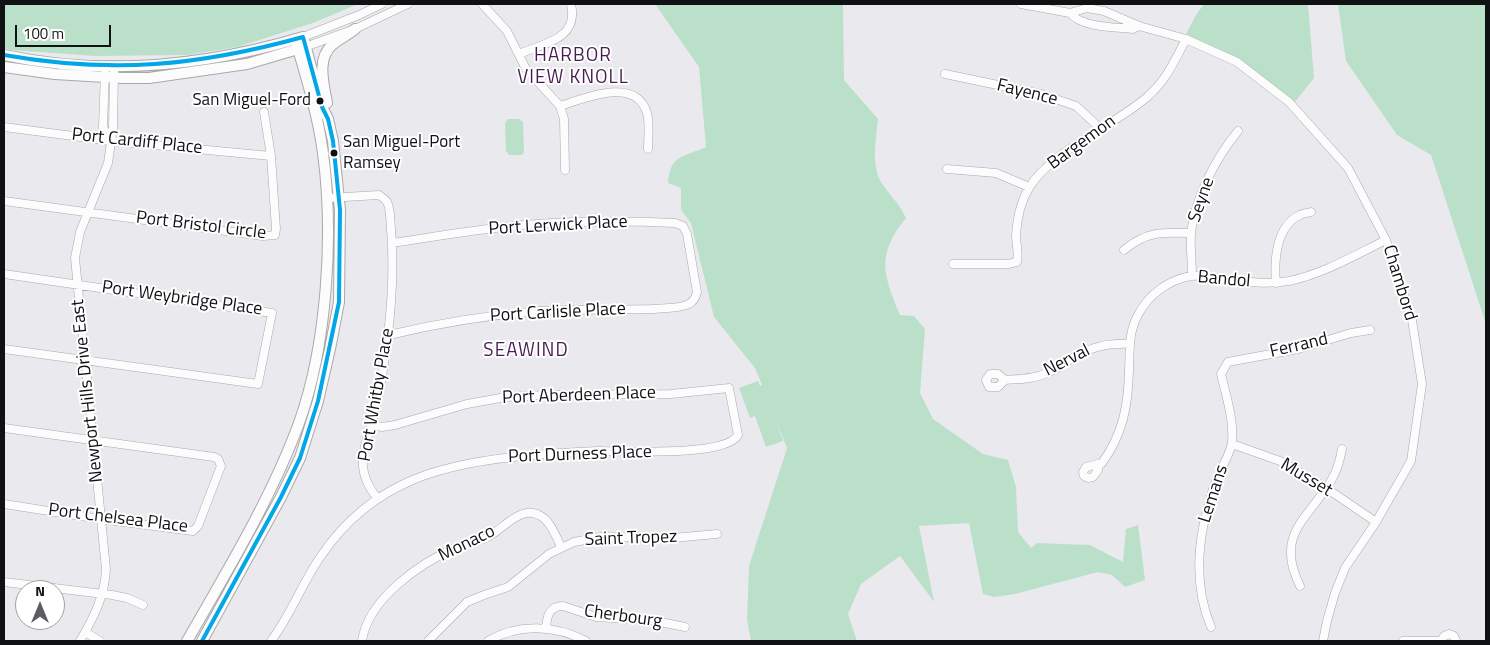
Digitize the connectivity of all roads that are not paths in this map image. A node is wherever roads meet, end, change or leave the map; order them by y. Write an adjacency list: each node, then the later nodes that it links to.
1 (382, 4): 12 (street)
2 (404, 4): 10 (street)
3 (482, 4): 14 (street)
4 (571, 4): 14 (street)
5 (1021, 4): 7 (street, Chambord)
6 (1106, 12): 7 (street, Chambord); 8 (street); 9 (street, Chambord)
7 (1073, 16): 8 (street, Chambord)
8 (1104, 26): 9 (street, Chambord)
9 (1140, 26): 11 (street, Chambord)
10 (356, 30): 12 (street); 21 (main road)
11 (1186, 39): 23 (street, Bargemon); 37 (street, Chambord)
12 (300, 43): 15 (main road); 18 (main road); 21 (main road); 32 (main road)
13 (4, 54): 15 (main road)
14 (520, 54): 19 (street)
15 (109, 66): 18 (street, Newport Hills Drive East)
16 (4, 67): 18 (main road)
17 (945, 74): 23 (street, Fayence)
18 (109, 78): 25 (street, Newport Hills Drive East)
19 (560, 106): 26 (street); 29 (street)
20 (264, 112): 27 (street, Port Bristol Circle)
21 (327, 116): 31 (main road)
22 (4, 127): 25 (street, Port Cardiff Place)
23 (1101, 129): 30 (street, Bargemon)
24 (1238, 131): 36 (street, Seyne)
25 (111, 141): 27 (street, Port Cardiff Place); 34 (street, Newport Hills Drive East)
26 (648, 149)
27 (271, 156): 34 (street, Port Bristol Circle)
28 (947, 168): 30 (street)
29 (565, 170)
30 (1029, 187): 40 (street, Bargemon)
31 (339, 197): 32 (street); 38 (street, Port Whitby Place); 78 (main road)
32 (327, 198): 77 (main road)
33 (4, 201): 34 (street, Port Bristol Circle)
34 (88, 212): 45 (street, Newport Hills Drive East)
35 (1311, 212): 44 (street)
36 (1191, 233): 39 (street); 43 (street, Seyne)
37 (1386, 240): 44 (street, Bandol); 64 (street, Chambord)
38 (392, 243): 41 (street, Port Lerwick Place); 47 (street, Port Whitby Place)
39 (1124, 250)
40 (953, 264)
41 (693, 267): 47 (street, Port Carlisle Place)
42 (4, 274): 45 (street, Port Weybridge Place)
43 (1192, 276): 44 (street, Bandol); 48 (street, Bandol)
44 (1276, 283)
45 (77, 284): 50 (street, Newport Hills Drive East); 50 (street, Port Weybridge Place)
46 (1370, 330): 51 (street, Ferrand)
47 (388, 335): 54 (street, Port Whitby Place)
48 (1130, 344): 52 (street, Nerval); 59 (street, Bandol)
49 (4, 350): 50 (street)
50 (85, 361): 56 (street, Newport Hills Drive East)
51 (1228, 362): 57 (street, Lemans)
52 (1005, 380)
53 (729, 388): 54 (street, Port Aberdeen Place); 61 (street, Port Durness Place)
54 (372, 425): 61 (street, Port Whitby Place)
55 (4, 428): 56 (street)
56 (93, 440): 63 (street, Newport Hills Drive East); 63 (street, Port Chelsea Place)
57 (1232, 444): 60 (street, Musset); 71 (street, Lemans)
58 (1342, 449): 60 (street)
59 (1099, 465)
60 (1326, 488): 64 (street, Musset); 68 (street)
61 (377, 498): 79 (street, Port Durness Place)
62 (4, 504): 63 (street, Port Chelsea Place)
63 (100, 519): 69 (street, Newport Hills Drive East)
64 (1376, 522): 84 (street, Chambord)
65 (717, 534): 66 (street, Saint Tropez)
66 (562, 547): 80 (street, Monaco); 81 (street, Saint Tropez)
67 (4, 582): 69 (street)
68 (1300, 586)
69 (102, 594): 70 (street); 74 (street, Newport Hills Drive East)
70 (143, 605)
71 (1211, 627)
72 (546, 628): 73 (street, Cherbourg); 82 (street); 83 (street)
73 (685, 628)
74 (85, 632): 75 (street, Newport Hills Drive East); 76 (street)
75 (80, 641)
76 (100, 641)
77 (187, 641)
78 (202, 641)
79 (271, 641)
80 (362, 641)
81 (428, 641)
82 (488, 641)
83 (586, 641)
84 (1323, 641)
85 (1403, 641): 86 (street)
86 (1456, 641)

